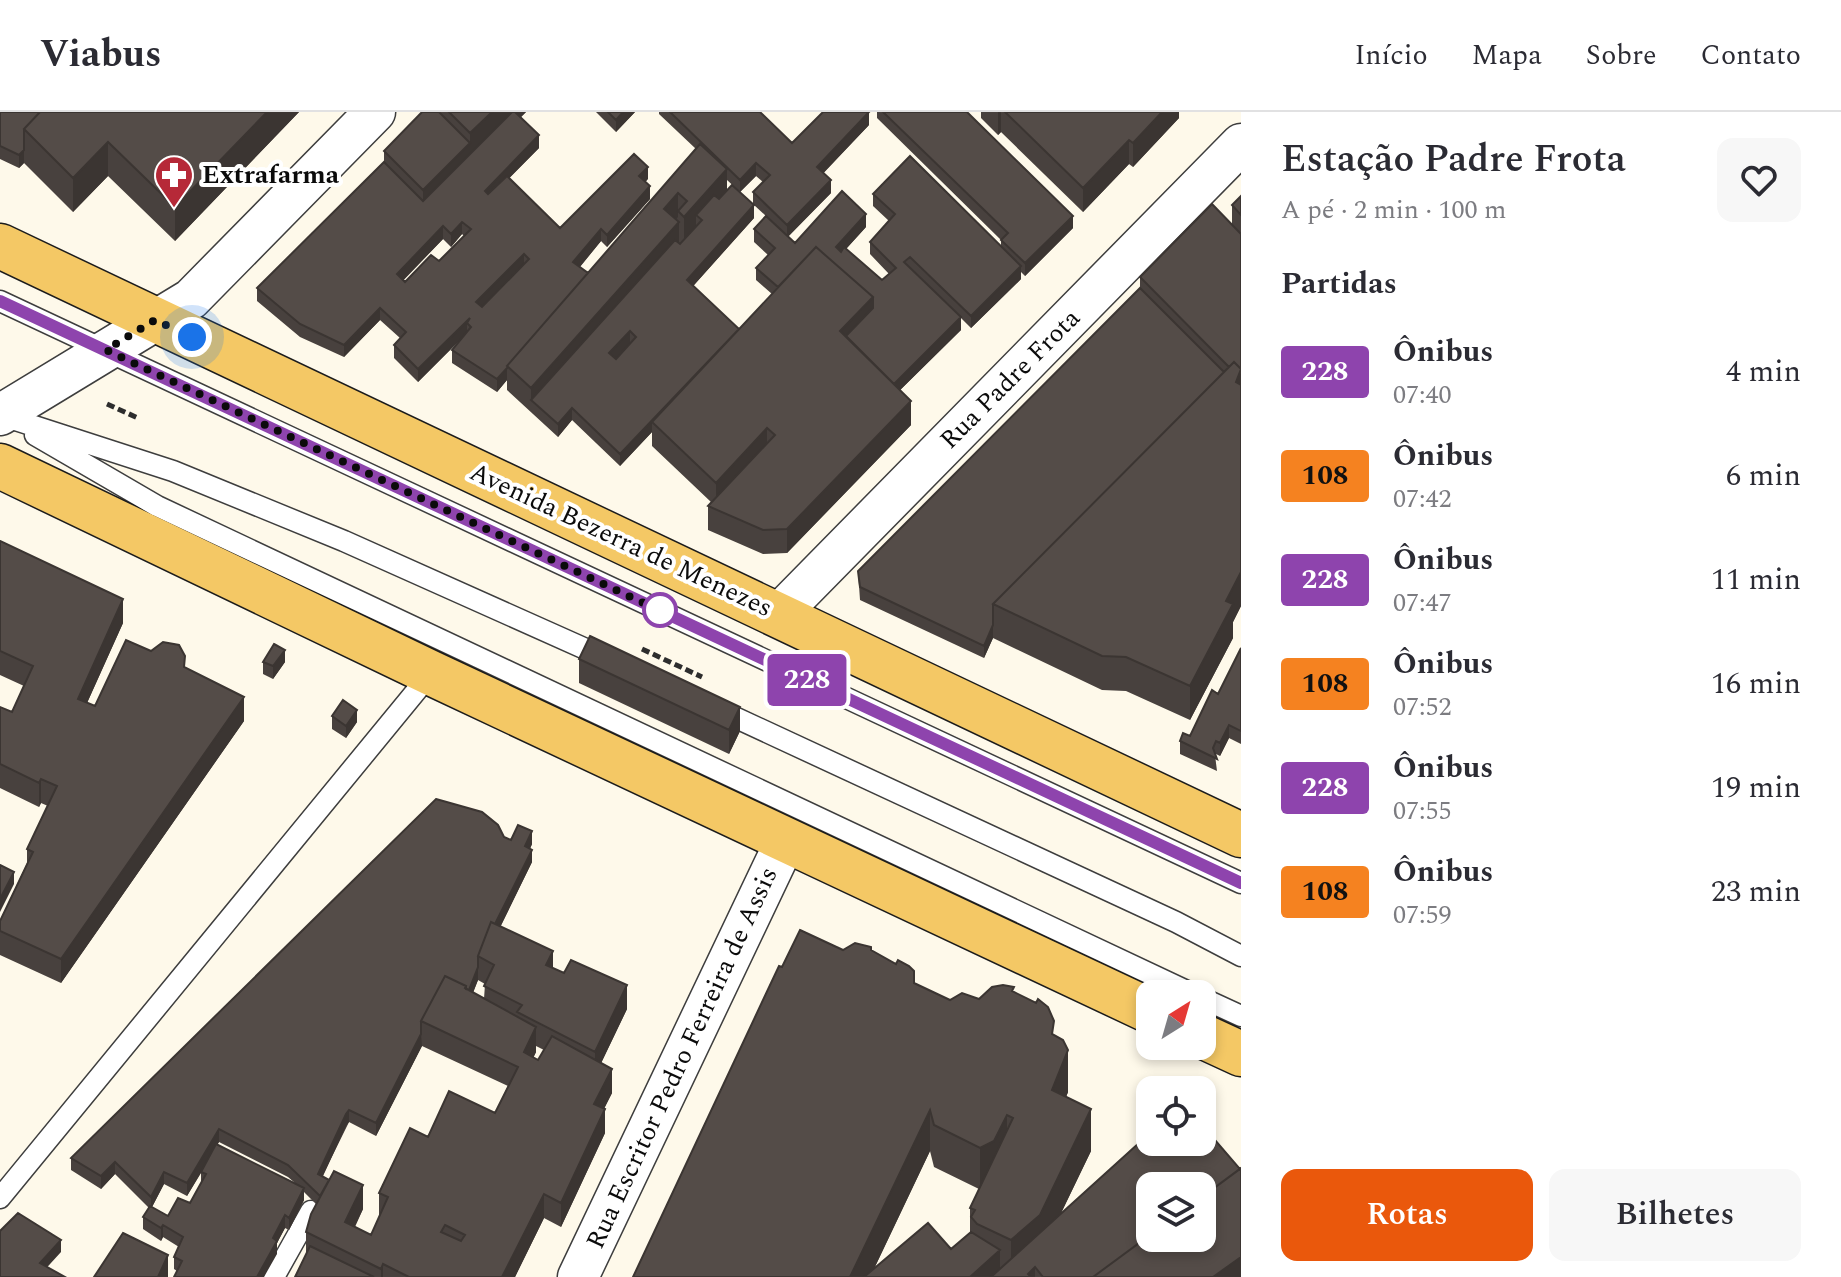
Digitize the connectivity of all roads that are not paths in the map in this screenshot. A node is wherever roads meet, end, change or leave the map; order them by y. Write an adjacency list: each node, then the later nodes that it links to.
1 (375, 112): 5 (street)
2 (1241, 144): 9 (street, Rua Padre Frota)
3 (0, 246): 5 (main road, Avenida Bezerra de Menezes)
4 (0, 301): 6 (lane, Avenida Bezerra de Menezes)
5 (155, 320): 6 (street); 9 (main road, Avenida Bezerra de Menezes)
6 (106, 350): 7 (street); 15 (lane, Avenida Bezerra de Menezes)
7 (0, 415): 10 (lane); 17 (lane)
8 (0, 466): 11 (main road)
9 (779, 614): 13 (main road, Avenida Bezerra de Menezes)
10 (622, 665)
11 (431, 673): 14 (main road); 23 (lane)
12 (693, 698): 16 (lane)
13 (1241, 835)
14 (786, 840): 18 (main road); 26 (street, Rua Escritor Pedro Ferreira de Assis)
15 (1241, 883)
16 (1241, 956)
17 (1163, 980)
18 (1136, 1004)
19 (1216, 1004): 20 (lane)
20 (1241, 1016)
21 (1216, 1042): 22 (main road)
22 (1241, 1054)
23 (0, 1198)
24 (311, 1211): 25 (lane)
25 (274, 1277)
26 (578, 1277)

